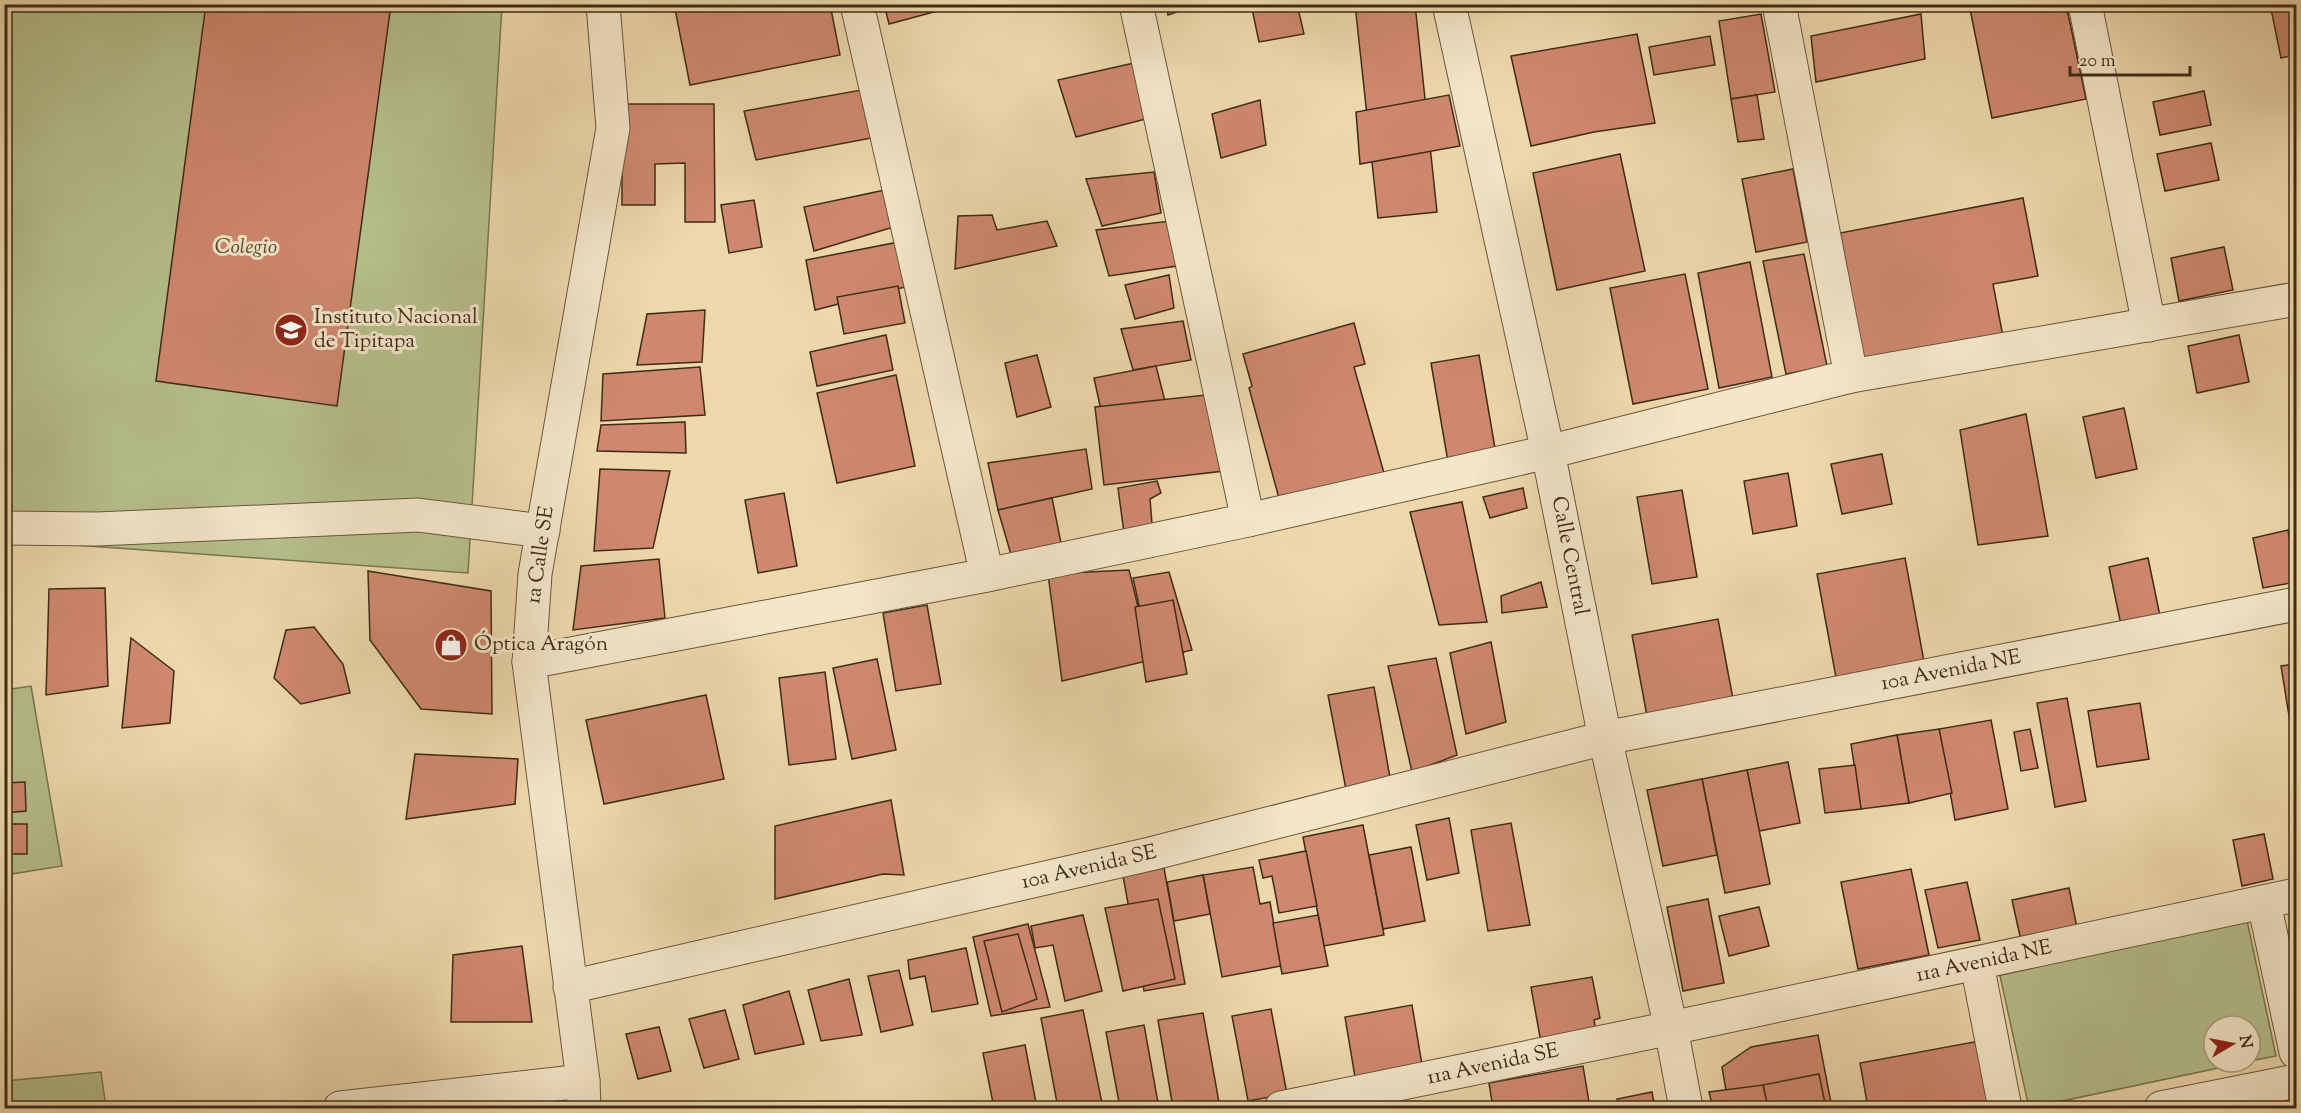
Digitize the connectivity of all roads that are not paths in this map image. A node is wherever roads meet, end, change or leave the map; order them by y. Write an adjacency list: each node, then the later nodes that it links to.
1 (603, 4): 13 (street, 1a Calle SE)
2 (857, 4): 14 (street)
3 (1136, 4): 11 (street)
4 (1449, 4): 10 (street, Calle Central)
5 (1779, 4): 9 (street)
6 (2085, 4): 8 (street)
7 (2296, 299): 8 (street)
8 (2149, 325): 9 (street)
9 (1851, 376): 10 (street)
10 (1548, 452): 11 (street); 17 (street, Calle Central)
11 (1248, 520): 14 (street)
12 (4, 528): 13 (street)
13 (543, 531): 16 (street, 1a Calle SE)
14 (987, 575): 16 (street)
15 (2296, 604): 17 (street, 10a Avenida NE)
16 (528, 662): 21 (street, 1a Calle SE)
17 (1605, 738): 21 (street, 10a Avenida SE); 22 (street, Calle Central)
18 (2296, 895): 19 (street, 11a Avenida NE)
19 (2264, 903): 20 (street, 11a Avenida NE); 23 (street)
20 (1977, 964): 22 (street, 11a Avenida NE); 30 (street)
21 (570, 987): 25 (street, 1a Calle SE)
22 (1671, 1028): 26 (street, 11a Avenida SE); 29 (street, Calle Central)
23 (2296, 1052)
24 (2296, 1081): 31 (street)
25 (584, 1095): 27 (street)
26 (1324, 1104): 28 (street, 11a Avenida SE)
27 (339, 1108)
28 (1281, 1108)
29 (1686, 1108)
30 (2005, 1108)
31 (2161, 1108)

